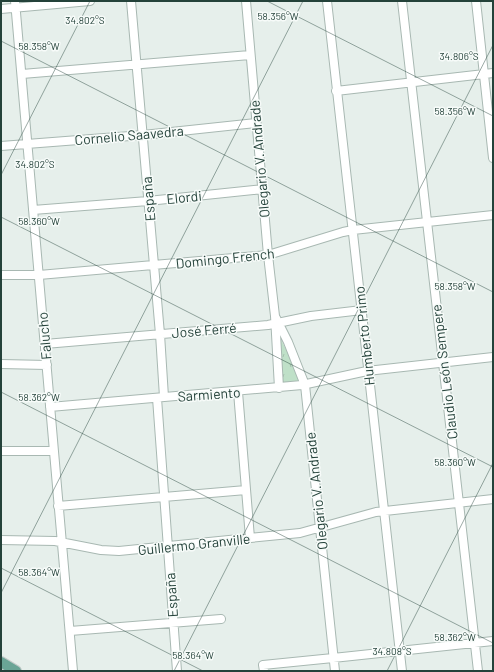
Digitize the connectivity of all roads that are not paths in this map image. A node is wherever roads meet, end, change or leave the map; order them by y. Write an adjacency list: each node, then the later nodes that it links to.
1 (90, 1): 7 (street)
2 (130, 1): 10 (street, España)
3 (246, 1): 9 (street, Olegario V. Andrade)
4 (327, 1): 14 (street, Humberto Primo)
5 (402, 1): 13 (street, Claudio León Sempere)
6 (476, 1): 12 (street)
7 (15, 4): 8 (street); 11 (street, Falucho)
8 (1, 9)
9 (250, 55): 10 (street); 15 (street, Olegario V. Andrade)
10 (137, 64): 11 (street); 16 (street, España)
11 (22, 74): 17 (street, Falucho)
12 (489, 74): 13 (street); 19 (street)
13 (412, 82): 14 (street); 24 (street, Claudio León Sempere)
14 (336, 91): 25 (street, Humberto Primo)
15 (256, 123): 16 (street, Cornelio Saavedra); 20 (street, Olegario V. Andrade)
16 (143, 135): 17 (street, Cornelio Saavedra); 21 (street, España)
17 (27, 144): 18 (street, Cornelio Saavedra); 22 (street, Falucho)
18 (1, 146)
19 (493, 158)
20 (263, 189): 21 (street, Elordi); 26 (street, Olegario V. Andrade)
21 (148, 201): 22 (street, Elordi); 27 (street, España)
22 (33, 210): 29 (street, Falucho)
23 (493, 215): 24 (street, Domingo French)
24 (427, 223): 25 (street, Domingo French); 35 (street, Claudio León Sempere)
25 (353, 230): 26 (street, Domingo French); 30 (street, Humberto Primo)
26 (268, 255): 27 (street, Domingo French); 31 (street, Olegario V. Andrade)
27 (154, 265): 29 (street, Domingo French); 32 (street, España)
28 (1, 275): 29 (street, Domingo French)
29 (39, 275): 33 (street, Falucho)
30 (362, 310): 31 (street, José Ferré); 38 (street, Humberto Primo)
31 (276, 321): 32 (street, José Ferré); 39 (street, Olegario V. Andrade); 40 (street, Olegario V. Andrade)
32 (160, 334): 33 (street, José Ferré); 42 (street, España)
33 (45, 344): 37 (street, Falucho)
34 (493, 357): 35 (street, Sarmiento)
35 (443, 362): 38 (street, Sarmiento); 49 (street, Claudio León Sempere)
36 (1, 364): 37 (street)
37 (47, 365): 43 (street, Falucho)
38 (367, 371): 39 (street, Sarmiento); 51 (street, Humberto Primo)
39 (305, 385): 40 (street, Sarmiento); 52 (street, Olegario V. Andrade)
40 (279, 388): 41 (street, Sarmiento)
41 (238, 392): 42 (street, Sarmiento); 46 (street)
42 (161, 398): 43 (street, Sarmiento); 47 (street, España)
43 (50, 407): 45 (street, Falucho)
44 (1, 451): 45 (street)
45 (53, 451): 50 (street, Falucho)
46 (246, 490): 47 (street); 53 (street)
47 (164, 498): 50 (street); 56 (street, España)
48 (493, 499): 49 (street, Guillermo Granville)
49 (459, 503): 51 (street, Guillermo Granville); 61 (street, Claudio León Sempere)
50 (58, 506): 55 (street, Falucho)
51 (384, 511): 52 (street, Guillermo Granville); 62 (street, Humberto Primo)
52 (320, 528): 53 (street, Guillermo Granville); 63 (street, Olegario V. Andrade)
53 (250, 538): 56 (street, Guillermo Granville)
54 (1, 540): 55 (street, Guillermo Granville)
55 (62, 542): 56 (street, Guillermo Granville); 59 (street, Falucho)
56 (168, 546): 58 (street, España)
57 (221, 619): 58 (street)
58 (173, 622): 59 (street); 68 (street, España)
59 (70, 631): 67 (street, Falucho)
60 (493, 641): 61 (street)
61 (475, 643): 62 (street); 71 (street, Claudio León Sempere)
62 (400, 651): 63 (street); 70 (street, Humberto Primo)
63 (333, 658): 65 (street); 69 (street, Olegario V. Andrade)
64 (1, 662): 66 (main road)
65 (264, 668)
66 (16, 671)
67 (73, 671)
68 (177, 671)
69 (335, 671)
70 (402, 671)
71 (478, 671)

